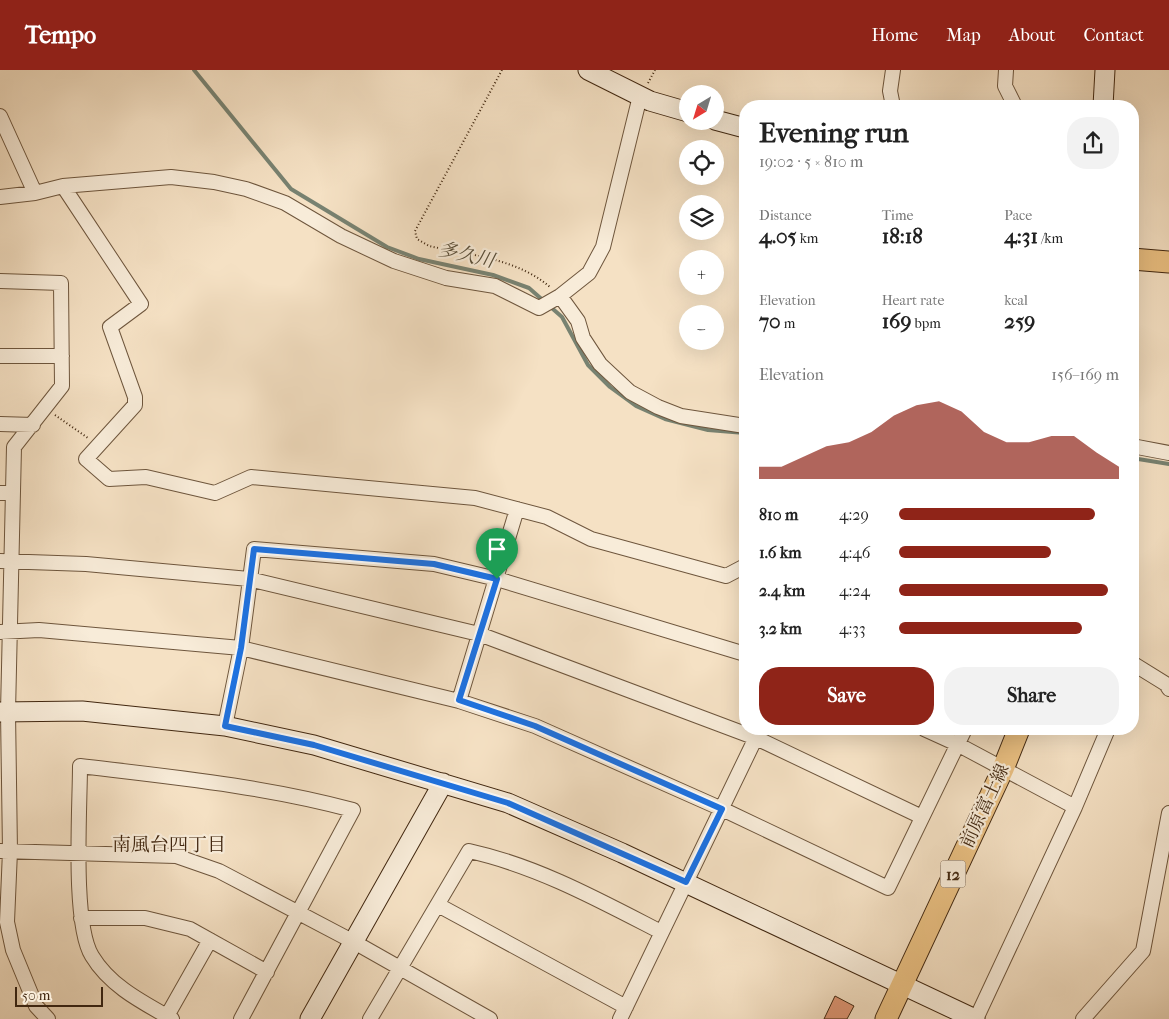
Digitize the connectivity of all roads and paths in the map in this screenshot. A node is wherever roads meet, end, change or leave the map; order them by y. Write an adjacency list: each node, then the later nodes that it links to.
1 (502, 70): 20 (path)
2 (588, 70): 6 (street)
3 (894, 70): 7 (street)
4 (1006, 70): 8 (street)
5 (1105, 70): 9 (street)
6 (640, 96): 10 (street); 20 (street)
7 (892, 100)
8 (1012, 100)
9 (1103, 100)
10 (679, 109)
11 (0, 116): 15 (street)
12 (724, 122): 13 (street)
13 (739, 126)
14 (63, 186): 15 (street); 20 (street); 27 (street)
15 (35, 193): 16 (street)
16 (0, 197)
17 (1139, 260): 18 (main road)
18 (1169, 262)
19 (0, 281): 22 (street)
20 (556, 299): 26 (street)
21 (0, 356): 22 (street)
22 (62, 356): 23 (street)
23 (46, 408): 25 (street); 27 (path)
24 (0, 424): 25 (street)
25 (32, 424): 30 (street)
26 (739, 426)
27 (98, 445): 31 (street)
28 (1139, 447): 29 (street)
29 (1169, 453)
30 (6, 493): 32 (street)
31 (518, 509): 33 (street); 35 (street)
32 (6, 561): 34 (street); 36 (street)
33 (739, 569)
34 (249, 579): 35 (street); 37 (street); 38 (street)
35 (497, 579): 37 (street); 39 (street)
36 (5, 631): 38 (street); 43 (street)
37 (479, 634): 42 (street); 45 (street)
38 (241, 648): 42 (street); 44 (street)
39 (739, 652)
40 (1139, 669): 41 (street)
41 (1169, 689)
42 (459, 700): 56 (street)
43 (4, 712): 44 (street); 59 (street)
44 (225, 726): 54 (street)
45 (739, 727)
46 (758, 735): 56 (street)
47 (760, 735): 58 (street)
48 (938, 735): 52 (street)
49 (962, 735): 52 (street)
50 (1017, 735): 53 (main road, 前原富士線 / 12)
51 (1105, 735): 55 (street)
52 (958, 744): 53 (street); 58 (street)
53 (1003, 769): 55 (street); 70 (main road, 前原富士線 / 12)
54 (443, 783): 61 (street); 67 (street)
55 (1075, 807): 79 (street)
56 (722, 809): 58 (street); 61 (street)
57 (1169, 813): 80 (street)
58 (922, 817)
59 (5, 851): 60 (street); 72 (street)
60 (80, 852): 63 (street); 63 (street); 64 (street)
61 (686, 882): 65 (street); 70 (street)
62 (438, 905): 65 (street); 68 (street); 71 (street)
63 (298, 915): 67 (street); 69 (street)
64 (81, 918): 66 (street); 73 (street)
65 (661, 932): 71 (street)
66 (210, 940): 69 (street); 73 (street)
67 (354, 942): 68 (street); 75 (street)
68 (400, 970): 76 (street); 77 (street)
69 (267, 972): 74 (street)
70 (902, 984): 78 (main road, 前原富士線 / 12); 79 (street)
71 (623, 1013)
72 (46, 1018)
73 (169, 1018)
74 (241, 1019)
75 (310, 1019)
76 (370, 1019)
77 (490, 1019)
78 (886, 1019)
79 (976, 1019)
80 (1083, 1019)

